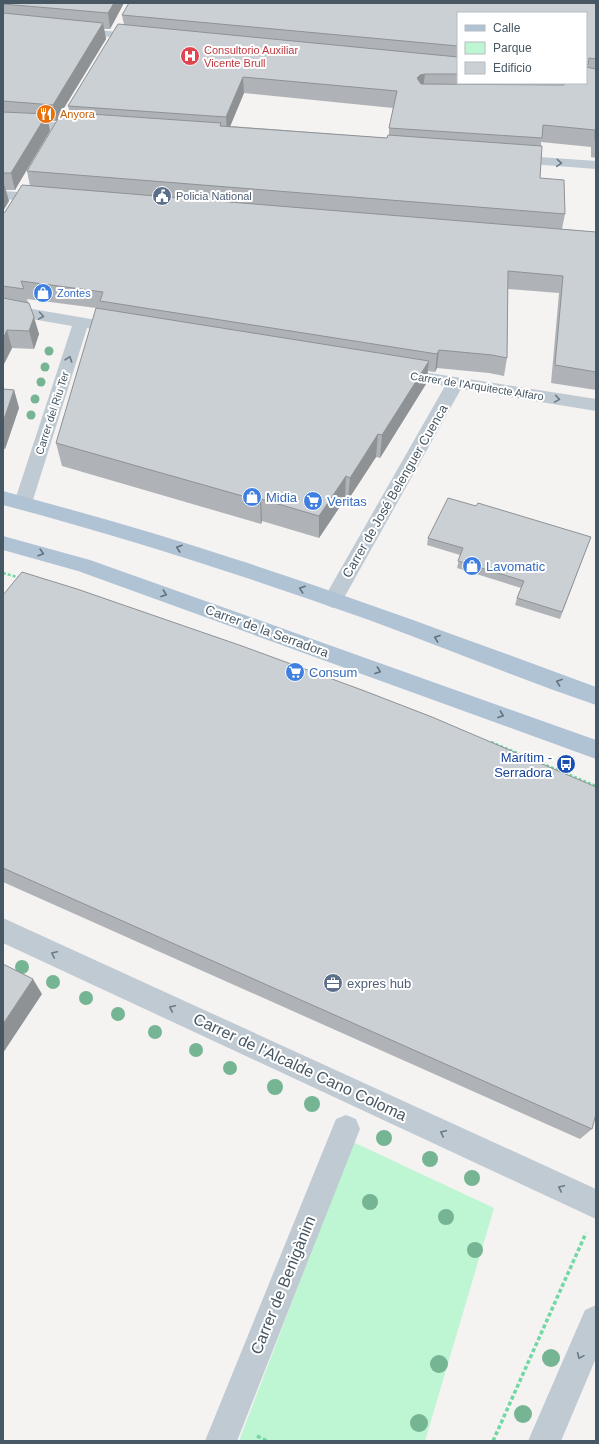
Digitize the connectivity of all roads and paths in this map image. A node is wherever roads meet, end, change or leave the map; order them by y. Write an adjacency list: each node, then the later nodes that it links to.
1 (122, 22): 3 (street)
2 (64, 30): 3 (street)
3 (115, 34): 4 (street); 5 (street)
4 (154, 38)
5 (108, 47)
6 (70, 114): 8 (street)
7 (3, 123): 8 (street)
8 (62, 127): 9 (street); 10 (street)
9 (94, 129)
10 (54, 139)
11 (500, 158): 12 (street, one-way to 12)
12 (596, 166)
13 (28, 184): 16 (street)
14 (3, 195): 16 (street)
15 (60, 199): 16 (street)
16 (17, 202)
17 (3, 309): 18 (street, one-way to 18)
18 (81, 322): 19 (street); 24 (street, Carrer del Riu Ter, one-way to 18)
19 (136, 331)
20 (378, 370): 21 (street, Carrer de l'Arquitecte Alfaro)
21 (456, 382): 22 (street, Carrer de l'Arquitecte Alfaro, one-way to 22); 26 (street, Carrer de José Belenguer Cuenca)
22 (596, 405)
23 (3, 498): 24 (main road)
24 (24, 503): 26 (main road, one-way to 24)
25 (3, 543): 28 (main road, Carrer de la Serradora, one-way to 28)
26 (333, 600): 27 (main road, one-way to 26)
27 (596, 696)
28 (596, 750)
29 (3, 930): 31 (street, Carrer de l'Alcalde Cano Coloma, one-way to 29)
30 (346, 1129): 33 (street, Carrer de Benigànim)
31 (596, 1204): 34 (path)
32 (596, 1321): 35 (street, one-way to 35)
33 (221, 1441)
34 (493, 1441)
35 (544, 1441)

